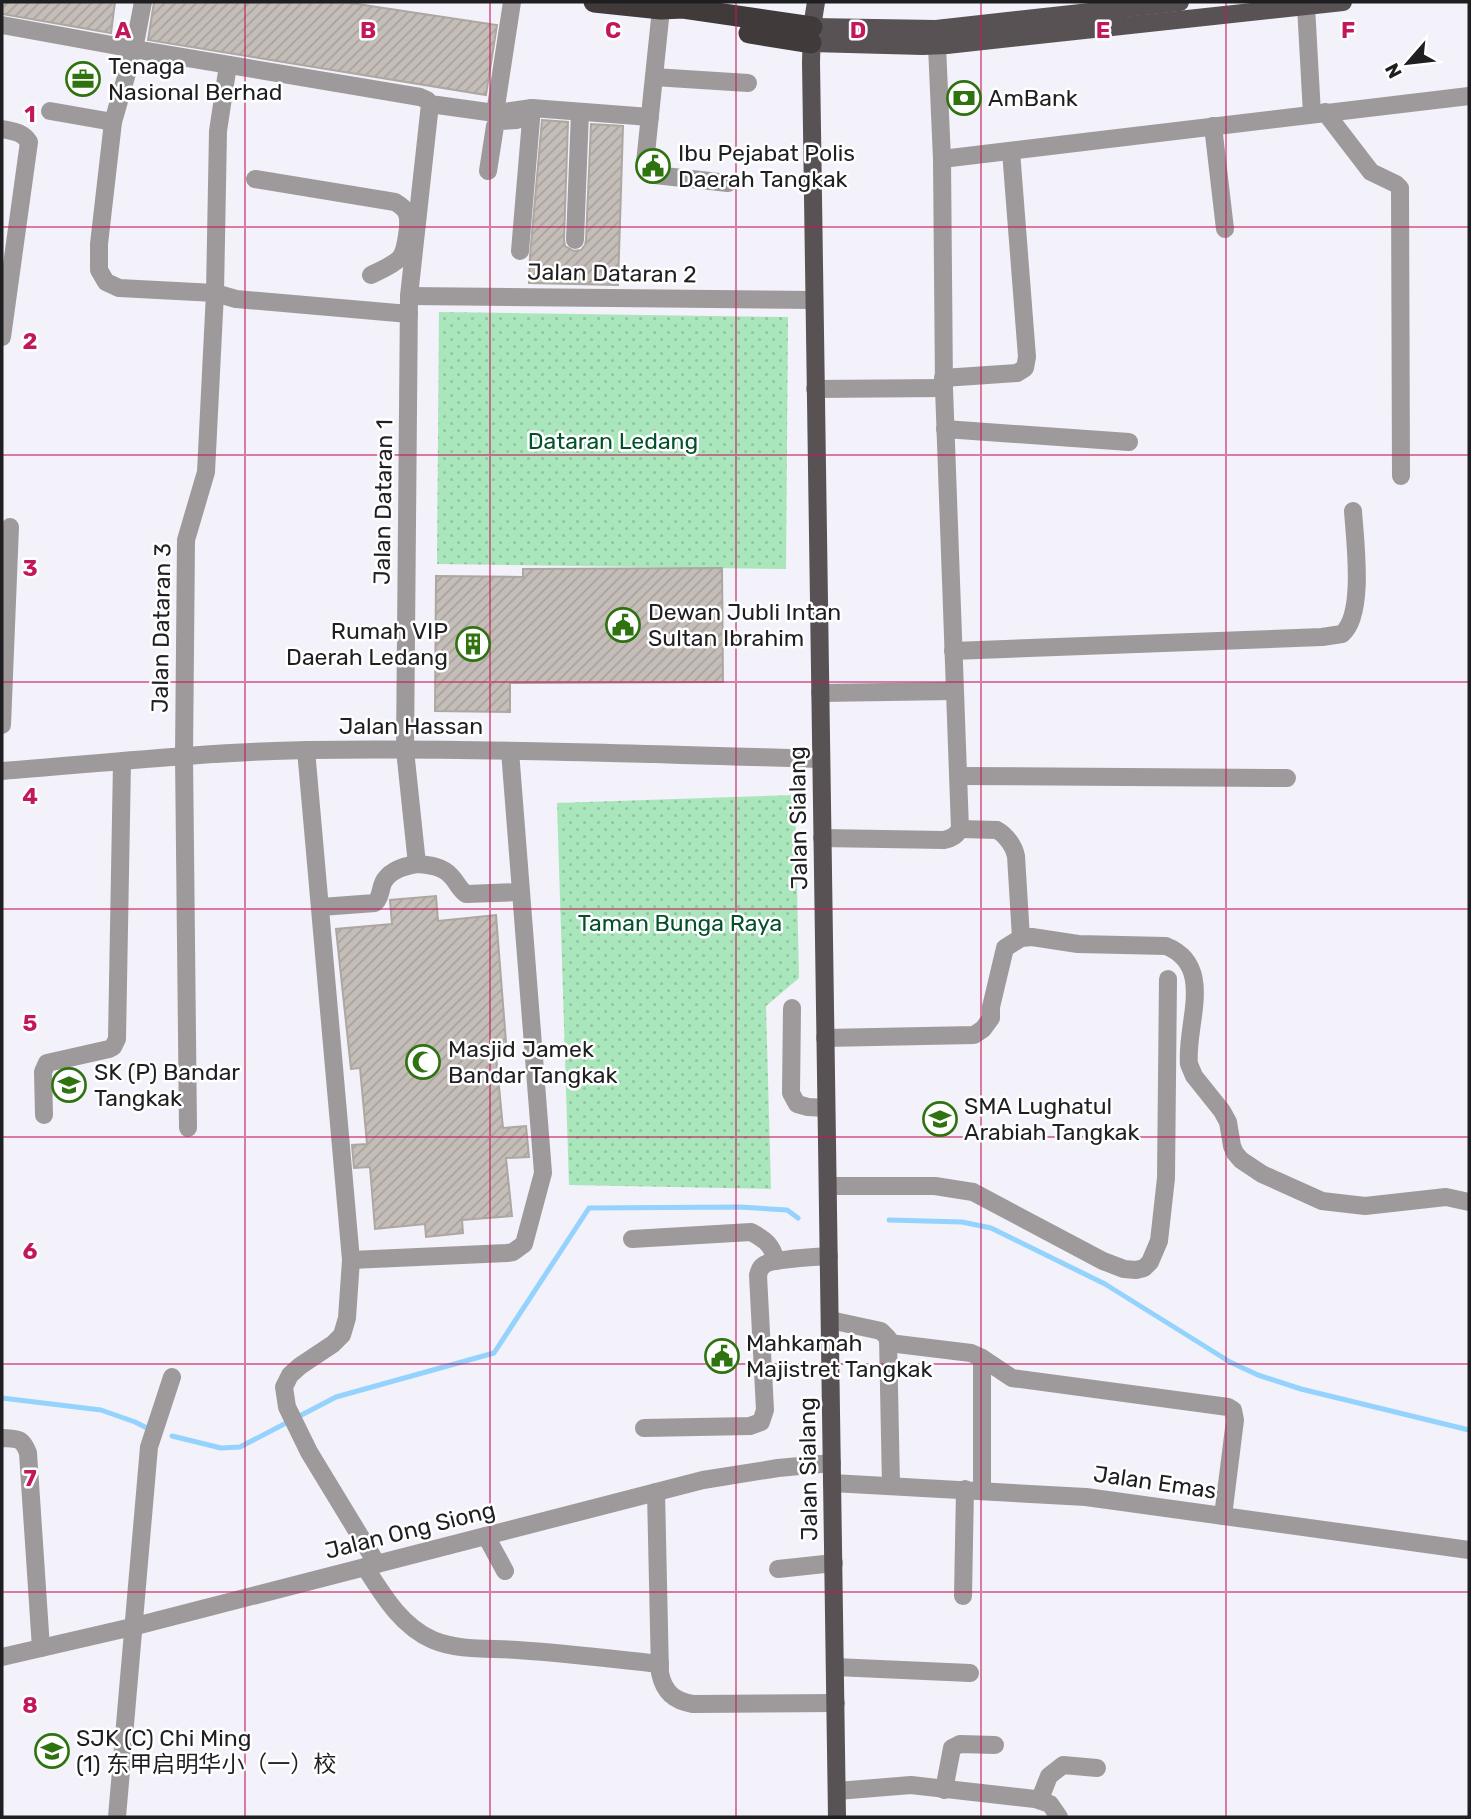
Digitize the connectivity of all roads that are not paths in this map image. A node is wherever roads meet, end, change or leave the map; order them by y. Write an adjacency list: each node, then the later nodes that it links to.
1 (142, 2): 12 (street)
2 (512, 2): 20 (street)
3 (594, 2): 8 (highway)
4 (816, 2): 10 (main road, Jalan Sialang)
5 (1180, 2): 10 (main road)
6 (1343, 2): 7 (main road)
7 (1306, 6): 11 (main road); 21 (street)
8 (661, 9): 10 (highway); 14 (street)
9 (2, 25): 12 (street)
10 (811, 35): 11 (main road); 38 (main road, Jalan Sialang)
11 (937, 46): 28 (street)
12 (134, 49): 13 (street); 24 (street)
13 (228, 65): 17 (street); 36 (street, Jalan Dataran 3)
14 (654, 77): 15 (street); 23 (street)
15 (748, 83)
16 (1469, 96): 21 (street)
17 (430, 104): 20 (street); 37 (street, Jalan Dataran 1)
18 (50, 111): 24 (street)
19 (580, 112): 22 (street); 23 (street); 33 (street)
20 (495, 113): 22 (street)
21 (1318, 113): 25 (street); 45 (street)
22 (531, 115): 29 (street); 34 (street)
23 (650, 117): 31 (street)
24 (113, 122): 36 (street)
25 (1213, 126): 27 (street); 32 (street)
26 (2, 129): 40 (street)
27 (1011, 150): 28 (street); 41 (street)
28 (942, 159): 41 (street)
29 (488, 171)
30 (255, 178): 35 (street)
31 (728, 183)
32 (1225, 229)
33 (575, 240)
34 (520, 251)
35 (370, 275)
36 (215, 293): 39 (street); 55 (street, Jalan Dataran 3)
37 (409, 296): 38 (street, Jalan Dataran 2); 39 (street, Jalan Dataran 1)
38 (814, 300): 42 (main road, Jalan Sialang)
39 (409, 314): 53 (street, Jalan Dataran 1)
40 (2, 337)
41 (944, 383): 42 (street); 43 (street)
42 (816, 389): 50 (main road, Jalan Sialang)
43 (945, 429): 44 (street); 48 (street)
44 (1129, 442)
45 (1401, 476)
46 (1353, 511): 48 (street)
47 (10, 527): 51 (street)
48 (953, 651): 49 (street)
49 (954, 691): 50 (street); 59 (street)
50 (820, 693): 56 (main road, Jalan Sialang)
51 (2, 725)
52 (306, 750): 53 (street, Jalan Hassan); 55 (street, Jalan Hassan); 65 (street)
53 (405, 751): 54 (street, Jalan Hassan); 63 (street, Jalan Dataran 1)
54 (510, 751): 56 (street, Jalan Hassan); 64 (street)
55 (184, 756): 57 (street, Jalan Hassan); 72 (street, Jalan Dataran 3)
56 (821, 759): 62 (main road, Jalan Sialang)
57 (122, 762): 58 (street, Jalan Hassan); 71 (street)
58 (2, 771)
59 (959, 776): 60 (street); 61 (street)
60 (1287, 778)
61 (960, 829): 62 (street); 66 (street)
62 (822, 838): 69 (main road, Jalan Sialang)
63 (417, 864): 64 (street); 65 (street)
64 (520, 892): 77 (street)
65 (321, 907): 77 (street)
66 (1021, 938): 69 (street); 74 (street)
67 (1168, 979): 73 (street)
68 (792, 1008): 70 (street)
69 (825, 1038): 70 (main road, Jalan Sialang)
70 (827, 1108): 73 (main road, Jalan Sialang)
71 (44, 1115)
72 (188, 1128)
73 (828, 1186): 76 (main road, Jalan Sialang)
74 (1469, 1202)
75 (632, 1239): 78 (street)
76 (829, 1256): 78 (street); 79 (main road, Jalan Sialang)
77 (351, 1260): 94 (street)
78 (776, 1261): 83 (street)
79 (830, 1320): 80 (street); 85 (main road, Jalan Sialang)
80 (889, 1343): 81 (street); 87 (street)
81 (982, 1358): 88 (street); 90 (street)
82 (172, 1377): 98 (street)
83 (644, 1428)
84 (2, 1438): 99 (street)
85 (832, 1464): 86 (main road, Jalan Sialang); 89 (street, Jalan Ong Siong)
86 (832, 1483): 87 (street, Jalan Emas); 93 (main road, Jalan Sialang)
87 (891, 1486): 88 (street, Jalan Emas)
88 (973, 1490): 90 (street, Jalan Emas); 97 (street)
89 (656, 1492): 91 (street, Jalan Ong Siong); 101 (street)
90 (1223, 1516): 92 (street, Jalan Emas)
91 (486, 1536): 94 (street, Jalan Ong Siong); 96 (street)
92 (1469, 1550)
93 (834, 1563): 95 (street); 102 (main road, Jalan Sialang)
94 (371, 1565): 98 (street, Jalan Ong Siong); 101 (street)
95 (778, 1569)
96 (505, 1571)
97 (963, 1596)
98 (132, 1627): 99 (street, Jalan Ong Siong); 110 (street)
99 (41, 1648): 100 (street, Jalan Ong Siong)
100 (2, 1657)
101 (660, 1664): 104 (street)
102 (835, 1667): 103 (street); 104 (main road, Jalan Sialang)
103 (970, 1674)
104 (836, 1703): 108 (main road, Jalan Sialang)
105 (995, 1745): 107 (street)
106 (1097, 1768): 109 (street)
107 (944, 1790): 108 (street); 109 (street)
108 (837, 1791): 111 (main road, Jalan Sialang)
109 (1041, 1800): 112 (street)
110 (117, 1817)
111 (837, 1817)
112 (1059, 1817)

